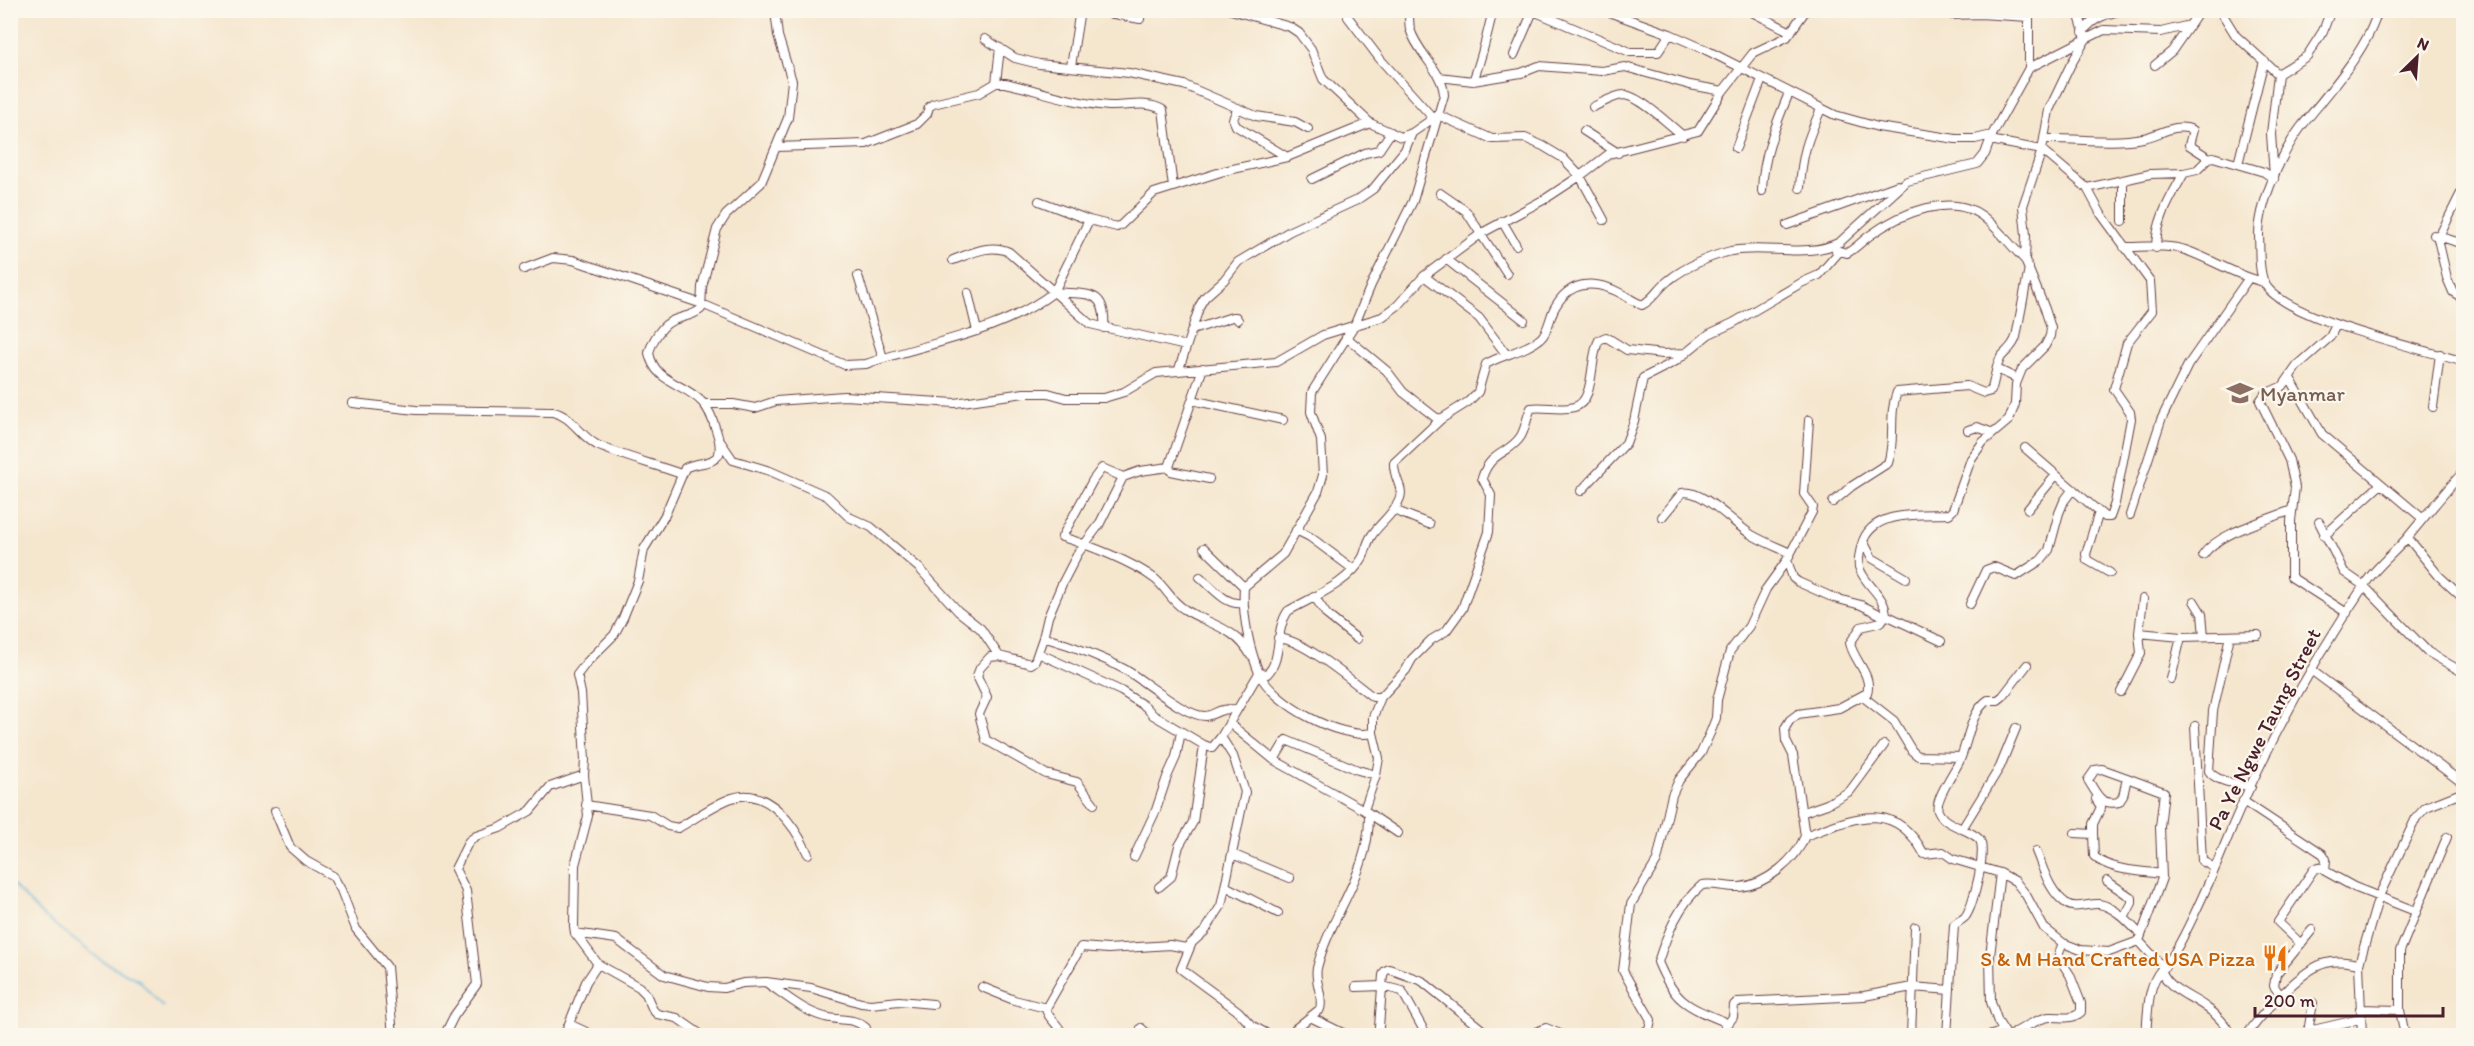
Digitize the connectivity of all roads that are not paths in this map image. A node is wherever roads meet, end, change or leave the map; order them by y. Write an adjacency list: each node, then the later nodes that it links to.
1 (775, 10): 53 (street)
2 (1080, 10): 31 (street)
3 (1093, 10): 21 (street)
4 (1408, 10): 35 (street)
5 (1493, 10): 37 (street)
6 (1603, 10): 24 (street)
7 (1748, 10): 23 (street)
8 (1806, 10): 23 (street)
9 (2083, 10): 25 (street)
10 (2124, 10): 25 (street)
11 (2200, 10): 22 (street)
12 (2220, 10): 29 (street)
13 (2331, 10): 34 (street)
14 (2378, 10): 63 (street)
15 (1233, 11): 45 (street)
16 (1532, 11): 24 (street); 28 (street)
17 (1980, 12): 18 (street); 19 (street)
18 (2029, 14): 33 (street)
19 (1952, 15)
20 (1348, 17): 44 (street)
21 (1140, 19)
22 (2190, 25): 25 (street); 30 (street)
23 (1791, 32): 32 (street)
24 (1670, 34): 32 (street)
25 (2085, 36): 33 (street); 52 (street)
26 (985, 39): 27 (street)
27 (1000, 48): 31 (street); 38 (street)
28 (1514, 55)
29 (2264, 61): 34 (street); 59 (street)
30 (2155, 65)
31 (1071, 66): 42 (street)
32 (1742, 68): 36 (street); 39 (street)
33 (2029, 68): 51 (street)
34 (2278, 74): 63 (street)
35 (1439, 77): 37 (street); 44 (street)
36 (1762, 79): 40 (street); 54 (street)
37 (1473, 81): 39 (street)
38 (996, 83): 53 (street); 66 (street)
39 (1723, 91): 50 (street)
40 (1789, 93): 43 (street); 70 (street)
41 (1593, 107): 50 (street)
42 (1238, 108): 46 (street); 57 (street)
43 (1821, 109): 51 (street); 68 (street)
44 (1436, 116): 49 (street); 61 (street); 102 (street)
45 (1370, 123): 48 (street); 57 (street)
46 (1308, 129)
47 (1584, 131): 56 (street)
48 (1391, 132): 49 (street); 62 (street)
49 (1412, 133): 105 (street)
50 (1683, 136): 56 (street)
51 (1991, 138): 55 (street); 65 (street)
52 (2044, 139): 55 (street); 58 (street)
53 (776, 147): 99 (street)
54 (1736, 148)
55 (2042, 150): 69 (street); 88 (street)
56 (1618, 153): 61 (street)
57 (1287, 157): 66 (street)
58 (2209, 158): 59 (street); 60 (street)
59 (2238, 164): 63 (street)
60 (2184, 173): 64 (street); 84 (street)
61 (1580, 176): 74 (street); 75 (street)
62 (1312, 179)
63 (2274, 179): 95 (street)
64 (2123, 180): 69 (street); 76 (street)
65 (1907, 181): 77 (street); 83 (street)
66 (1173, 187): 73 (street)
67 (2463, 187): 79 (street)
68 (1800, 188)
69 (2087, 188): 82 (street)
70 (1762, 191)
71 (1440, 194): 78 (street)
72 (1039, 201): 73 (street)
73 (1089, 220): 96 (street)
74 (1604, 220)
75 (1502, 221): 78 (street); 81 (street)
76 (2123, 221)
77 (1787, 225)
78 (1482, 233): 86 (street); 91 (street)
79 (2437, 236): 80 (street); 98 (street)
80 (2463, 244)
81 (1516, 245)
82 (2124, 246): 84 (street); 143 (street)
83 (1831, 247): 85 (street); 110 (street)
84 (2157, 248): 94 (street)
85 (1839, 252): 88 (street); 109 (street)
86 (1446, 259): 93 (street); 101 (street)
87 (953, 260): 96 (street)
88 (2025, 260): 89 (street)
89 (2030, 268): 116 (street); 118 (street)
90 (524, 269): 99 (street)
91 (1507, 274)
92 (858, 276): 112 (street)
93 (1424, 276): 102 (street); 110 (street)
94 (2248, 279): 95 (street); 144 (street)
95 (2264, 282): 103 (street)
96 (1054, 292): 104 (street); 104 (street); 106 (street)
97 (968, 293): 106 (street)
98 (2463, 299)
99 (702, 304): 112 (street); 121 (street)
100 (1238, 320): 105 (street)
101 (1524, 320)
102 (1355, 324): 107 (street); 114 (street)
103 (2336, 324): 111 (street); 117 (street)
104 (1104, 328): 108 (street)
105 (1192, 330): 108 (street)
106 (977, 331): 112 (street)
107 (1347, 337): 123 (street); 149 (street)
108 (1186, 346): 115 (street)
109 (1686, 353): 138 (street); 190 (street)
110 (1506, 354): 123 (street)
111 (2440, 354): 113 (street); 122 (street)
112 (883, 358)
113 (2463, 362)
114 (1203, 368): 115 (street); 119 (street)
115 (1179, 369): 121 (street)
116 (1997, 369): 118 (street); 139 (street)
117 (2290, 378): 136 (street); 142 (street)
118 (2018, 379): 127 (street)
119 (1192, 400): 124 (street); 130 (street)
120 (353, 403): 132 (street)
121 (704, 404): 128 (street)
122 (2433, 407)
123 (1441, 419): 141 (street)
124 (1283, 420)
125 (1809, 420): 156 (street)
126 (1968, 430): 127 (street)
127 (1993, 433): 152 (street)
128 (719, 440): 132 (street); 181 (street)
129 (2025, 448): 133 (street)
130 (1169, 468): 134 (street); 135 (street)
131 (2463, 471): 146 (street, Pa Ye Ngwe Taung Street)
132 (681, 474): 202 (street)
133 (2056, 475): 137 (street); 140 (street)
134 (1123, 477): 153 (street); 153 (street)
135 (1209, 479)
136 (2380, 485): 146 (street); 150 (street)
137 (2073, 489): 143 (street); 168 (street)
138 (1581, 490)
139 (1833, 502)
140 (2028, 509)
141 (1394, 510): 148 (street); 157 (street)
142 (2292, 510): 155 (street); 169 (street)
143 (2099, 512): 158 (street)
144 (2130, 515)
145 (1662, 517): 156 (street)
146 (2422, 518): 151 (street, Pa Ye Ngwe Taung Street)
147 (2319, 522): 150 (street)
148 (1429, 524)
149 (1296, 530): 157 (street); 162 (street)
150 (2324, 536): 161 (street)
151 (2408, 537): 161 (street, Pa Ye Ngwe Taung Street); 165 (street)
152 (1863, 540): 160 (street); 170 (street)
153 (1084, 544): 176 (street); 182 (street)
154 (1204, 548): 162 (street)
155 (2203, 555)
156 (1789, 557): 170 (street); 285 (street)
157 (1353, 569): 163 (street)
158 (2110, 573)
159 (1200, 577): 167 (street)
160 (1906, 578)
161 (2364, 586): 169 (street, Pa Ye Ngwe Taung Street); 186 (street)
162 (1244, 587): 167 (street)
163 (1314, 596): 177 (street); 178 (street)
164 (2143, 599): 171 (street)
165 (2463, 599)
166 (2194, 602): 173 (street)
167 (1243, 603): 182 (street)
168 (1970, 604)
169 (2347, 613): 184 (street, Pa Ye Ngwe Taung Street)
170 (1886, 616): 179 (street); 189 (street)
171 (2139, 633): 175 (street); 188 (street)
172 (2258, 635): 174 (street)
173 (2204, 636): 174 (street); 175 (street)
174 (2230, 636): 207 (street)
175 (2181, 637): 187 (street)
176 (1043, 638): 180 (street); 191 (street)
177 (1278, 639): 185 (street); 190 (street)
178 (1357, 639)
179 (1941, 641)
180 (1038, 653): 181 (street); 195 (street)
181 (999, 656): 210 (street)
182 (1255, 662): 185 (street)
183 (2027, 665): 200 (street)
184 (2311, 670): 205 (street); 207 (street, Pa Ye Ngwe Taung Street)
185 (1259, 673): 191 (street); 196 (street)
186 (2463, 673)
187 (2171, 679)
188 (2121, 692)
189 (1862, 696): 200 (street); 214 (street)
190 (1381, 697): 196 (street)
191 (1237, 709): 192 (street)
192 (1229, 723): 197 (street); 201 (street)
193 (2195, 726): 227 (street)
194 (2016, 728): 215 (street)
195 (1181, 732): 199 (street); 224 (street)
196 (1373, 734): 203 (street)
197 (1221, 737): 199 (street); 223 (street)
198 (1884, 745): 214 (street)
199 (1204, 746): 233 (street)
200 (1961, 757): 215 (street)
201 (1274, 760): 203 (street); 213 (street)
202 (584, 775): 211 (street); 270 (street)
203 (1376, 775): 213 (street)
204 (2127, 778): 204 (street); 229 (street)
205 (2463, 784)
206 (2087, 786): 218 (street)
207 (2251, 787): 209 (street, Pa Ye Ngwe Taung Street)
208 (2463, 792): 234 (street)
209 (2243, 801): 225 (street); 227 (street, Pa Ye Ngwe Taung Street)
210 (1094, 804)
211 (586, 805): 222 (street); 240 (street)
212 (275, 811): 269 (street)
213 (1366, 812): 216 (street); 260 (street)
214 (1801, 813): 219 (street)
215 (1962, 829): 226 (street)
216 (1398, 833)
217 (2075, 833): 218 (street)
218 (2093, 834): 229 (street)
219 (1805, 836): 226 (street); 263 (street)
220 (2447, 837): 235 (street)
221 (2036, 851): 237 (street)
222 (808, 854)
223 (1232, 854): 230 (street); 232 (street)
224 (1134, 857)
225 (2324, 867): 234 (street); 243 (street)
226 (1982, 868): 228 (street); 253 (street)
227 (2216, 868): 247 (street, Pa Ye Ngwe Taung Street)
228 (2000, 873): 242 (street); 267 (street)
229 (2161, 874): 241 (street)
230 (1290, 878)
231 (2107, 880): 237 (street)
232 (1225, 886): 236 (street); 244 (street)
233 (1159, 887)
234 (2379, 896): 235 (street); 246 (street)
235 (2415, 911): 259 (street)
236 (1278, 913)
237 (2124, 918): 241 (street)
238 (1916, 927): 252 (street)
239 (2313, 930): 243 (street)
240 (575, 933): 245 (street); 248 (street)
241 (2140, 938): 242 (street); 247 (street)
242 (2063, 943): 267 (street)
243 (2301, 944): 254 (street)
244 (1191, 945): 257 (street); 277 (street)
245 (598, 964): 262 (street); 273 (street)
246 (2359, 964): 254 (street); 258 (street)
247 (2162, 969): 264 (street); 290 (street, Pa Ye Ngwe Taung Street)
248 (766, 982): 256 (street); 274 (street)
249 (1382, 986): 251 (street); 280 (street); 281 (street); 282 (street)
250 (982, 987): 257 (street)
251 (1356, 987)
252 (1912, 987): 253 (street); 263 (street); 287 (street)
253 (1950, 990): 288 (street)
254 (2281, 996): 293 (street)
255 (2313, 1003): 261 (street)
256 (933, 1004)
257 (1046, 1008): 275 (street)
258 (2360, 1009): 259 (street); 261 (street)
259 (2400, 1010): 295 (street)
260 (1310, 1017): 278 (street); 279 (street)
261 (2360, 1019): 294 (street)
262 (569, 1024): 271 (street); 272 (street)
263 (1727, 1025): 286 (street)
264 (2225, 1025): 291 (street); 292 (street)
265 (1141, 1028): 276 (street)
266 (10, 1032): 268 (street)
267 (2007, 1034): 289 (street)
268 (18, 1035)
269 (393, 1035)
270 (444, 1035)
271 (564, 1035)
272 (595, 1035)
273 (703, 1035)
274 (866, 1035)
275 (1063, 1035)
276 (1150, 1035)
277 (1271, 1035)
278 (1292, 1035)
279 (1349, 1035)
280 (1376, 1035)
281 (1426, 1035)
282 (1490, 1035)
283 (1526, 1035): 284 (street)
284 (1564, 1035)
285 (1638, 1035)
286 (1720, 1035)
287 (1911, 1035)
288 (1947, 1035)
289 (1989, 1035)
290 (2146, 1035)
291 (2222, 1035)
292 (2233, 1035)
293 (2246, 1035)
294 (2362, 1035)
295 (2405, 1035)

